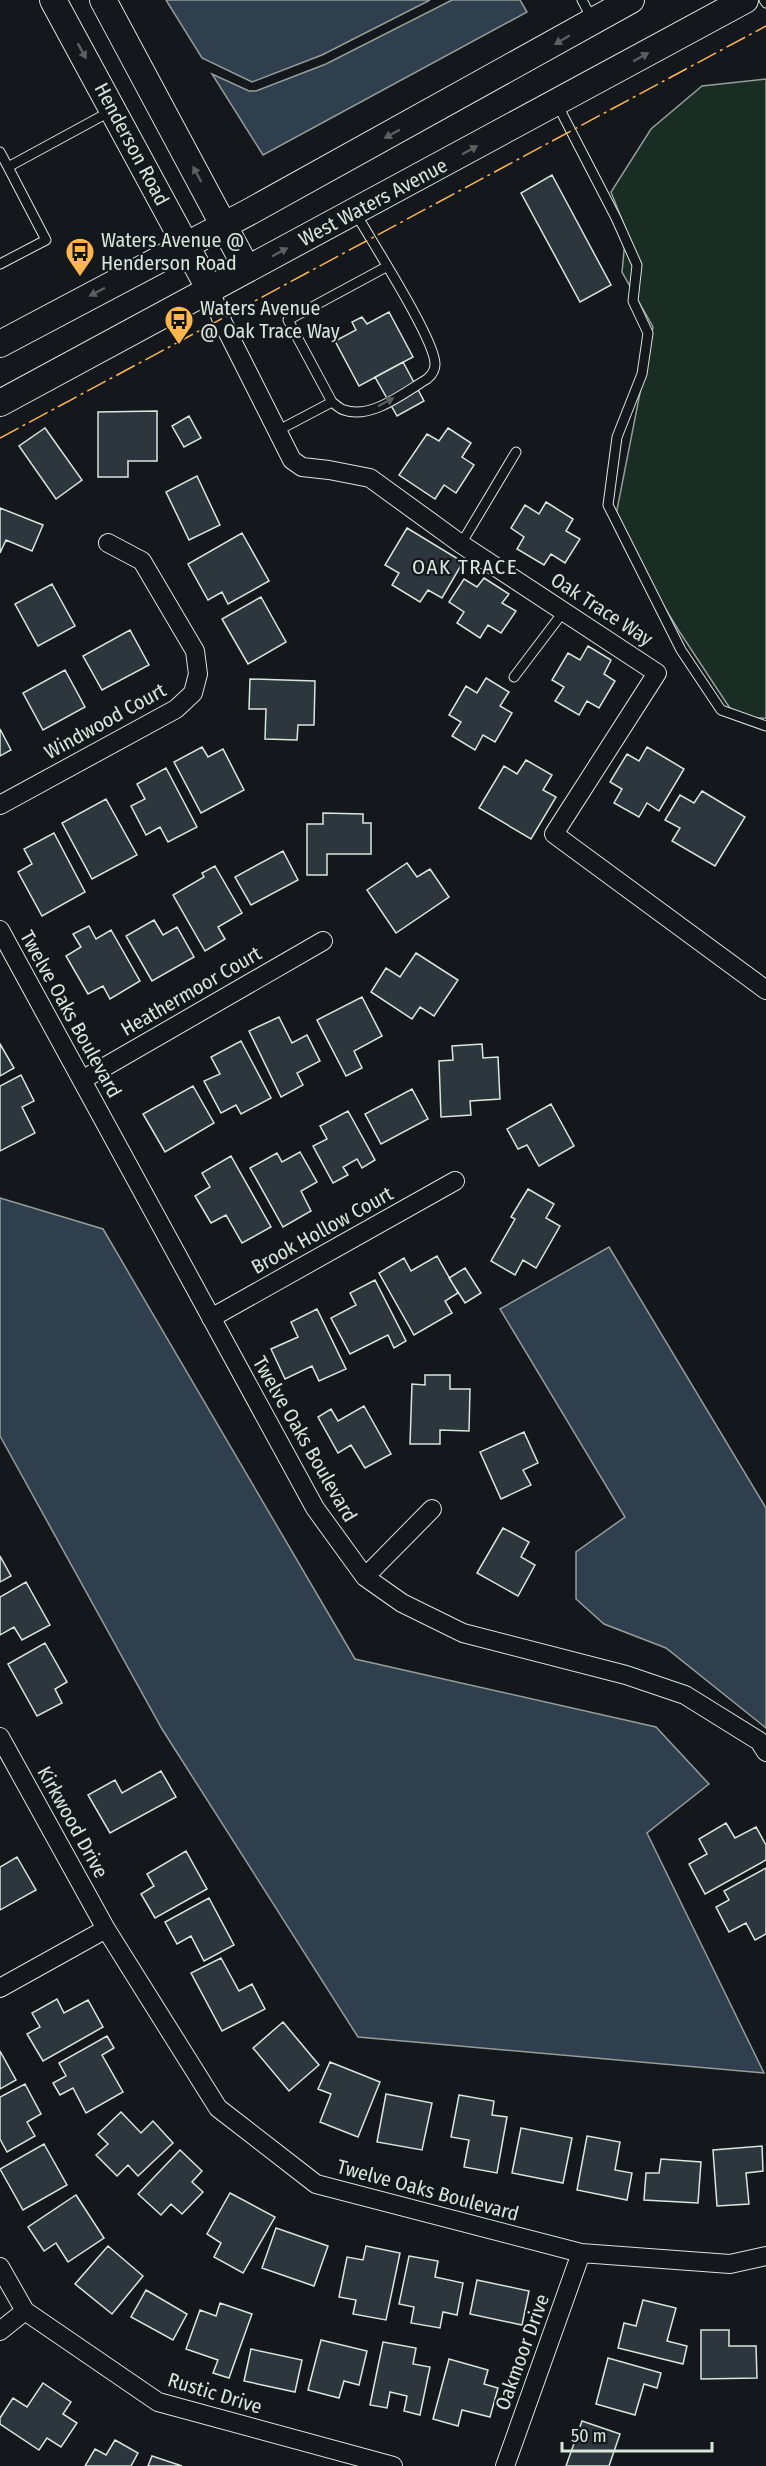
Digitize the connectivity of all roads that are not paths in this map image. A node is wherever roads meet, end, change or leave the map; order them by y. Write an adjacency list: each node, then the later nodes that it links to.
1 (53, 0): 7 (main road, Henderson Road, one-way to 7)
2 (103, 0): 11 (main road, one-way to 2)
3 (631, 0): 5 (main road)
4 (745, 0): 6 (main road, West Waters Avenue, one-way to 4)
5 (588, 11): 11 (main road, one-way to 11)
6 (556, 103): 10 (main road, West Waters Avenue, one-way to 6); 26 (lane)
7 (113, 110): 9 (lane); 12 (main road, Henderson Road)
8 (0, 152): 9 (lane)
9 (8, 167): 13 (lane)
10 (355, 212): 14 (lane); 15 (main road, West Waters Avenue, one-way to 10)
11 (225, 225): 12 (main road); 15 (main road)
12 (186, 245): 16 (main road, Henderson Road); 17 (main road, one-way to 17)
13 (0, 264)
14 (386, 267): 18 (lane); 18 (lane, one-way to 14)
15 (248, 269): 16 (main road, West Waters Avenue)
16 (210, 290): 19 (main road, West Waters Avenue); 20 (street, Oak Trace Way)
17 (0, 344)
18 (332, 402): 20 (lane)
19 (0, 403)
20 (277, 431): 23 (street, Oak Trace Way)
21 (516, 452): 23 (lane)
22 (108, 543): 27 (street, Windwood Court)
23 (461, 544): 24 (street, Oak Trace Way)
24 (564, 612): 25 (lane); 31 (street, Oak Trace Way)
25 (514, 677)
26 (766, 726)
27 (0, 805)
28 (0, 930): 30 (street, Twelve Oaks Boulevard)
29 (323, 941): 32 (street, Heathermoor Court)
30 (7, 958): 32 (street, Twelve Oaks Boulevard)
31 (766, 990)
32 (82, 1080): 34 (street, Twelve Oaks Boulevard)
33 (455, 1181): 34 (street, Brook Hollow Court)
34 (211, 1318): 36 (street, Twelve Oaks Boulevard)
35 (432, 1509): 36 (street)
36 (365, 1577): 38 (street, Twelve Oaks Boulevard)
37 (0, 1737): 39 (street, Kirkwood Drive)
38 (766, 1752)
39 (106, 1929): 40 (street); 41 (street, Twelve Oaks Boulevard)
40 (0, 1988)
41 (581, 2253): 42 (street, Twelve Oaks Boulevard); 47 (street, Oakmoor Drive)
42 (766, 2256)
43 (0, 2267): 44 (street, Rustic Drive)
44 (25, 2311): 45 (street); 46 (street, Rustic Drive)
45 (0, 2331)
46 (393, 2466)
47 (505, 2466)

